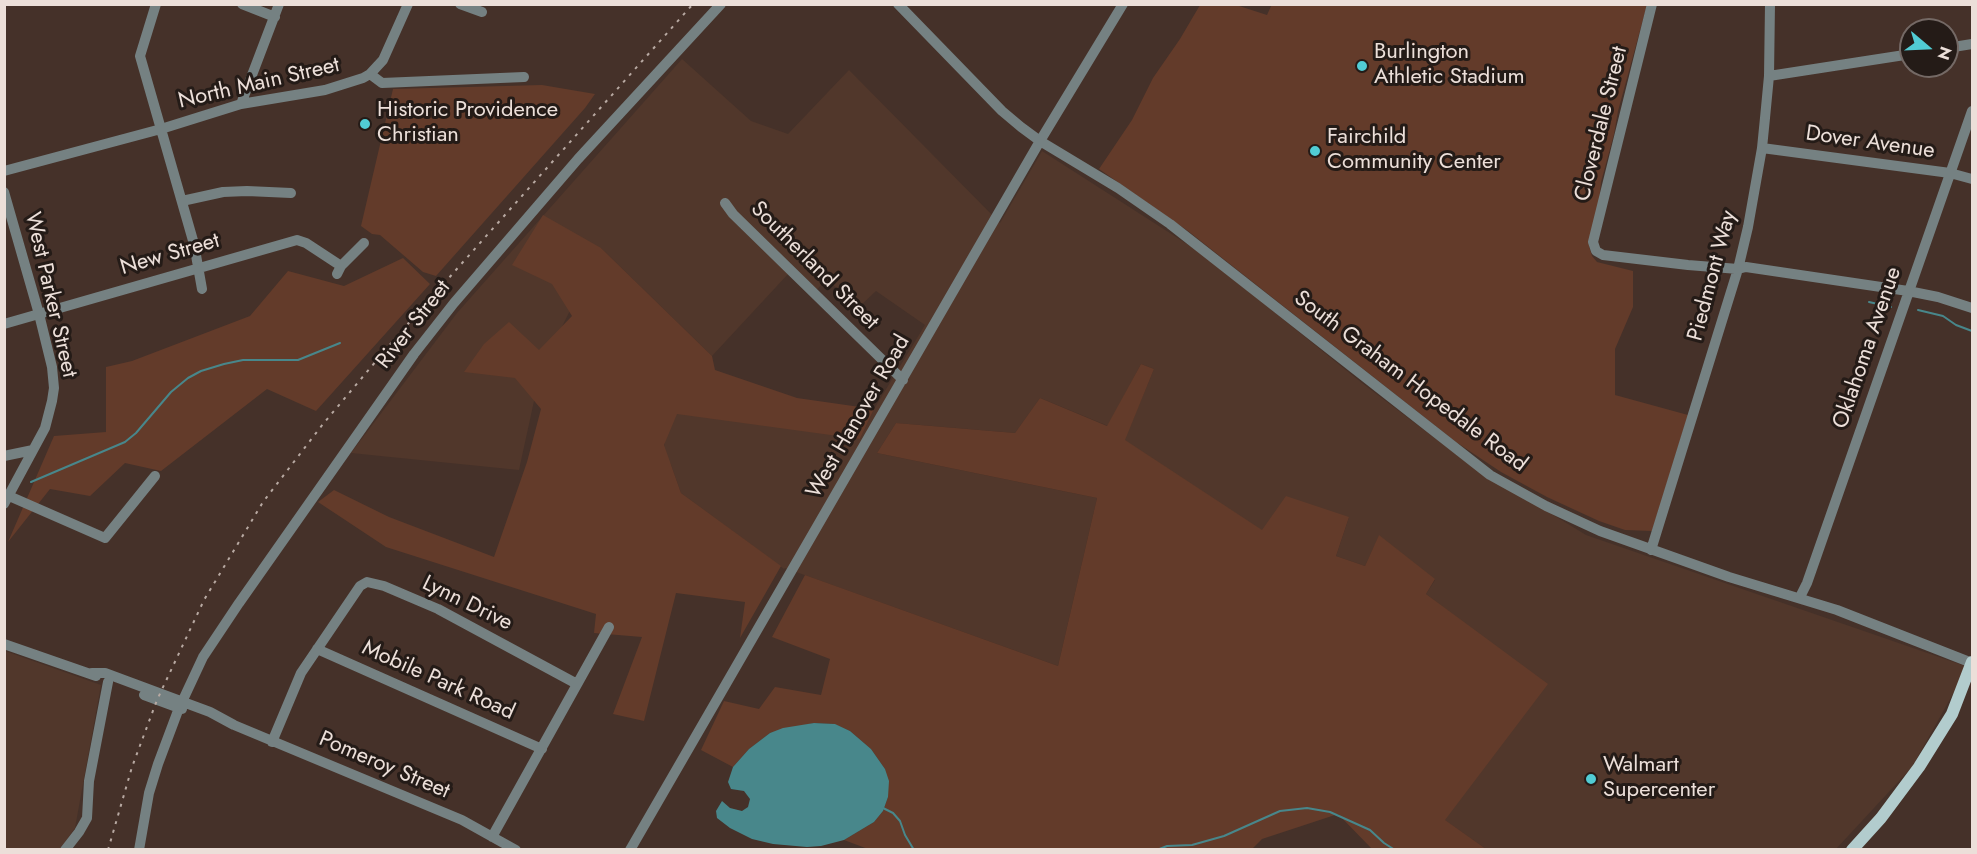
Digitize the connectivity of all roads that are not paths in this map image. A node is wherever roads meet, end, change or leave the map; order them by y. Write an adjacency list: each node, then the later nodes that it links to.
1 (156, 4): 19 (street)
2 (242, 4): 12 (street)
3 (279, 4): 12 (street)
4 (408, 4): 14 (street)
5 (460, 4): 11 (street)
6 (721, 4): 51 (street, River Street)
7 (898, 4): 20 (street, South Graham Hopedale Road)
8 (1123, 4): 20 (street, West Hanover Road)
9 (1652, 4): 31 (street, Cloverdale Street)
10 (1770, 4): 15 (street, Piedmont Way)
11 (482, 12)
12 (274, 16): 17 (street)
13 (1899, 56): 15 (street)
14 (370, 74): 16 (street, North Main Street); 17 (street, North Main Street)
15 (1769, 76): 21 (street, Piedmont Way)
16 (524, 77)
17 (241, 104): 19 (street, North Main Street)
18 (1972, 111): 23 (street, Oklahoma Avenue)
19 (161, 129): 22 (street, North Main Street); 27 (street)
20 (1040, 141): 37 (street, West Hanover Road); 42 (street, South Graham Hopedale Road)
21 (1762, 148): 23 (street, Dover Avenue); 31 (street, Piedmont Way)
22 (4, 171)
23 (1950, 173): 24 (street, Dover Avenue); 33 (street, Oklahoma Avenue)
24 (1972, 179)
25 (4, 192): 35 (street, West Parker Street)
26 (291, 193): 27 (street)
27 (182, 201): 30 (street)
28 (725, 203): 37 (street, Southerland Street)
29 (364, 243): 30 (street, New Street)
30 (199, 268): 32 (street); 35 (street, New Street)
31 (1738, 269): 33 (street); 42 (street, Piedmont Way)
32 (201, 289)
33 (1908, 291): 34 (street); 43 (street, Oklahoma Avenue)
34 (1972, 308)
35 (39, 314): 36 (street, New Street); 38 (street, West Parker Street)
36 (4, 324)
37 (903, 380): 58 (street, West Hanover Road)
38 (33, 450): 39 (street); 41 (street, West Parker Street)
39 (4, 456)
40 (155, 477): 41 (street)
41 (7, 500)
42 (1651, 550): 43 (street, South Graham Hopedale Road)
43 (1800, 597): 47 (street, South Graham Hopedale Road)
44 (609, 627): 50 (street)
45 (4, 644): 48 (street, Pomeroy Street)
46 (317, 649): 50 (street, Lynn Drive); 52 (street, Lynn Drive); 53 (street, Mobile Park Road)
47 (1972, 662): 59 (main road)
48 (92, 673): 49 (street, Pomeroy Street); 51 (street, Pomeroy Street)
49 (108, 682): 51 (street, Pomeroy Street); 55 (street)
50 (577, 684): 53 (street)
51 (181, 705): 52 (street, Pomeroy Street); 56 (street, River Street)
52 (272, 742): 54 (street, Pomeroy Street)
53 (542, 749): 54 (street)
54 (492, 837): 57 (street, Pomeroy Street)
55 (65, 849)
56 (139, 849)
57 (516, 849)
58 (630, 849)
59 (1852, 849)

